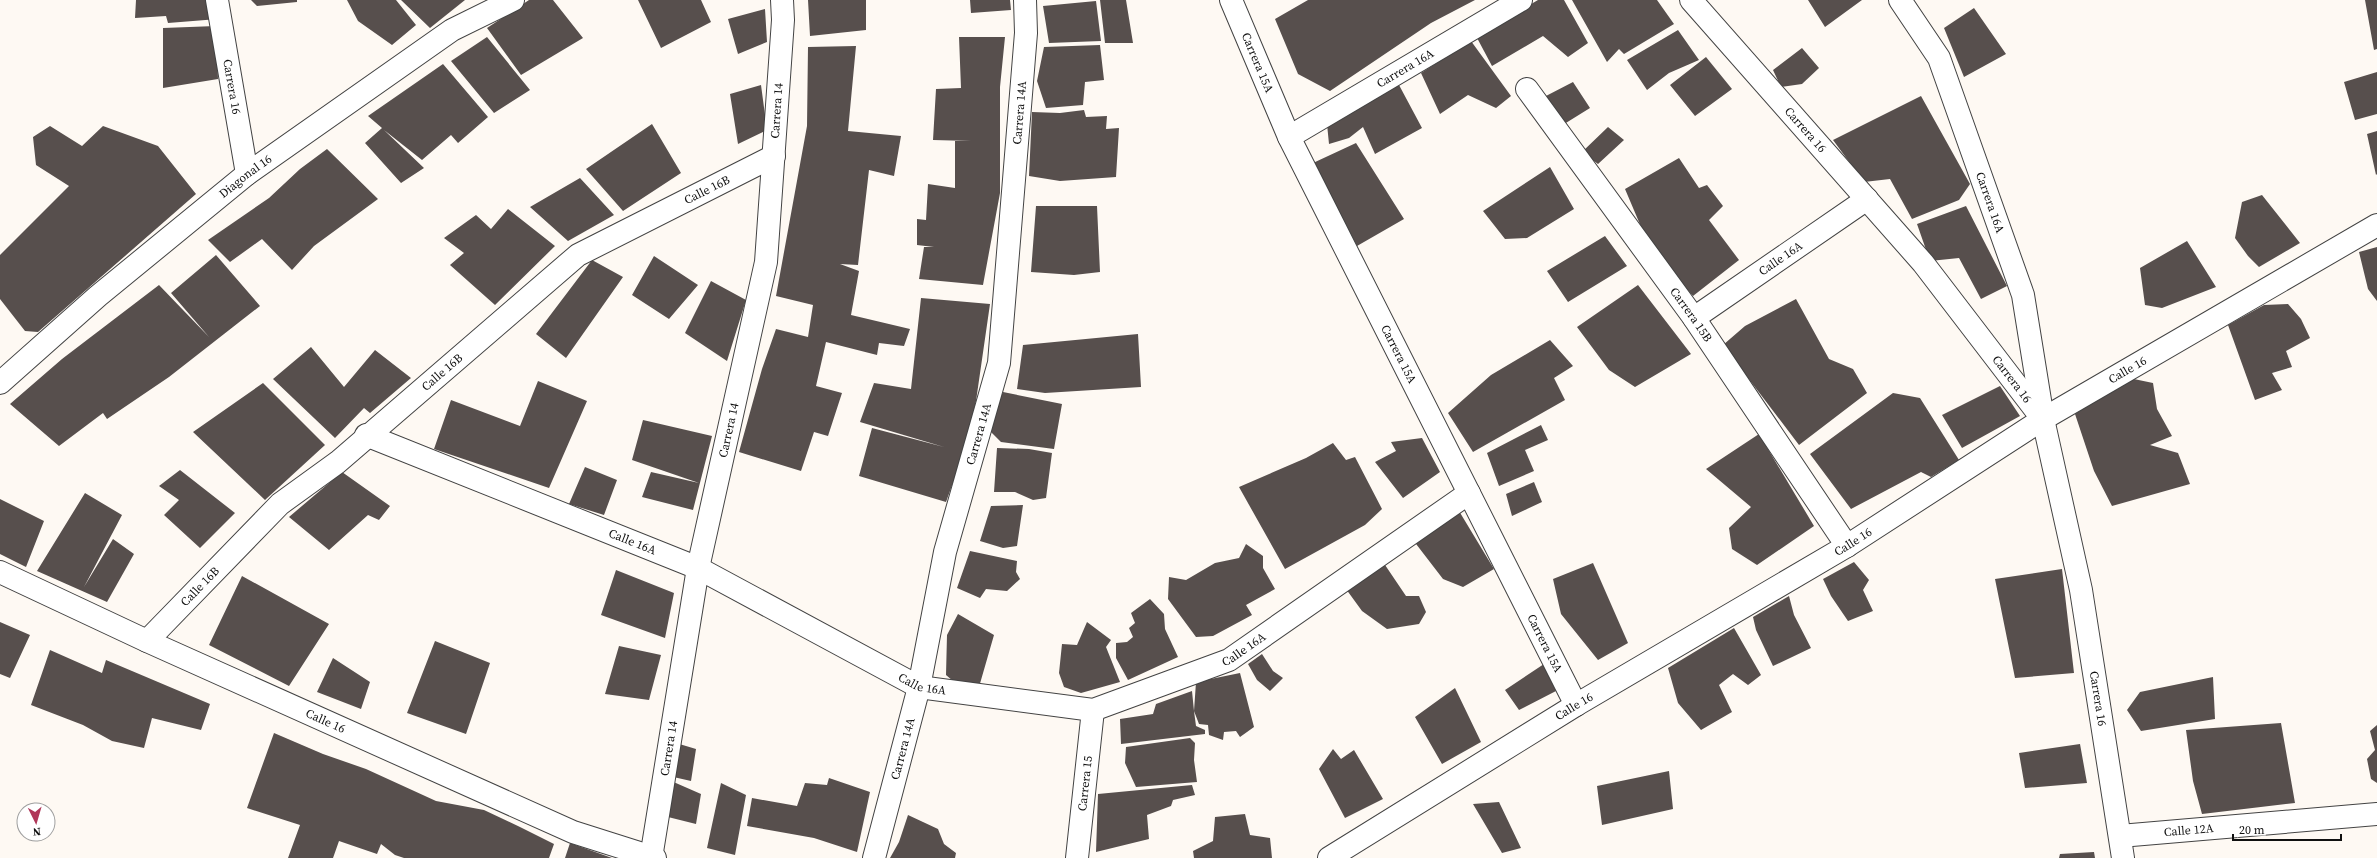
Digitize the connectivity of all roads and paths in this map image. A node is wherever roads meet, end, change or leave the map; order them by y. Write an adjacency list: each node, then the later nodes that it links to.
1 (217, 0): 12 (street, Carrera 16)
2 (512, 0): 12 (street, Diagonal 16)
3 (782, 0): 11 (street, Carrera 14)
4 (1025, 0): 24 (street, Carrera 14A)
5 (1231, 0): 10 (street, Carrera 15A)
6 (1521, 0): 10 (street, Carrera 16A)
7 (1691, 0): 13 (street, Carrera 16)
8 (1900, 0): 17 (street, Carrera 16A)
9 (1527, 89): 15 (street, Carrera 15B)
10 (1289, 138): 19 (street, Carrera 15A)
11 (774, 156): 18 (street, Calle 16B); 21 (street, Carrera 14)
12 (247, 174): 16 (street, Diagonal 16)
13 (1867, 199): 15 (street, Calle 16A); 17 (street, Carrera 16)
14 (2377, 225): 17 (street, Calle 16)
15 (1694, 318): 20 (street, Carrera 15B)
16 (2, 380)
17 (2042, 419): 20 (street, Calle 16); 28 (street, Carrera 16)
18 (366, 435): 21 (street, Calle 16A); 23 (street, Calle 16B)
19 (1469, 493): 25 (street, Carrera 15A); 26 (street, Calle 16A)
20 (1848, 546): 25 (street, Calle 16)
21 (698, 568): 24 (street, Calle 16A); 29 (street, Carrera 14)
22 (0, 572): 23 (street, Calle 16)
23 (147, 641): 29 (street, Calle 16)
24 (918, 687): 26 (street, Calle 16A); 30 (street, Carrera 14A)
25 (1576, 705): 32 (street, Calle 16)
26 (1093, 710): 31 (street, Carrera 15)
27 (2377, 814): 28 (street, Calle 12A)
28 (2120, 836): 33 (street, Carrera 16)
29 (652, 858)
30 (874, 858)
31 (1077, 858)
32 (1329, 858)
33 (2122, 858)

